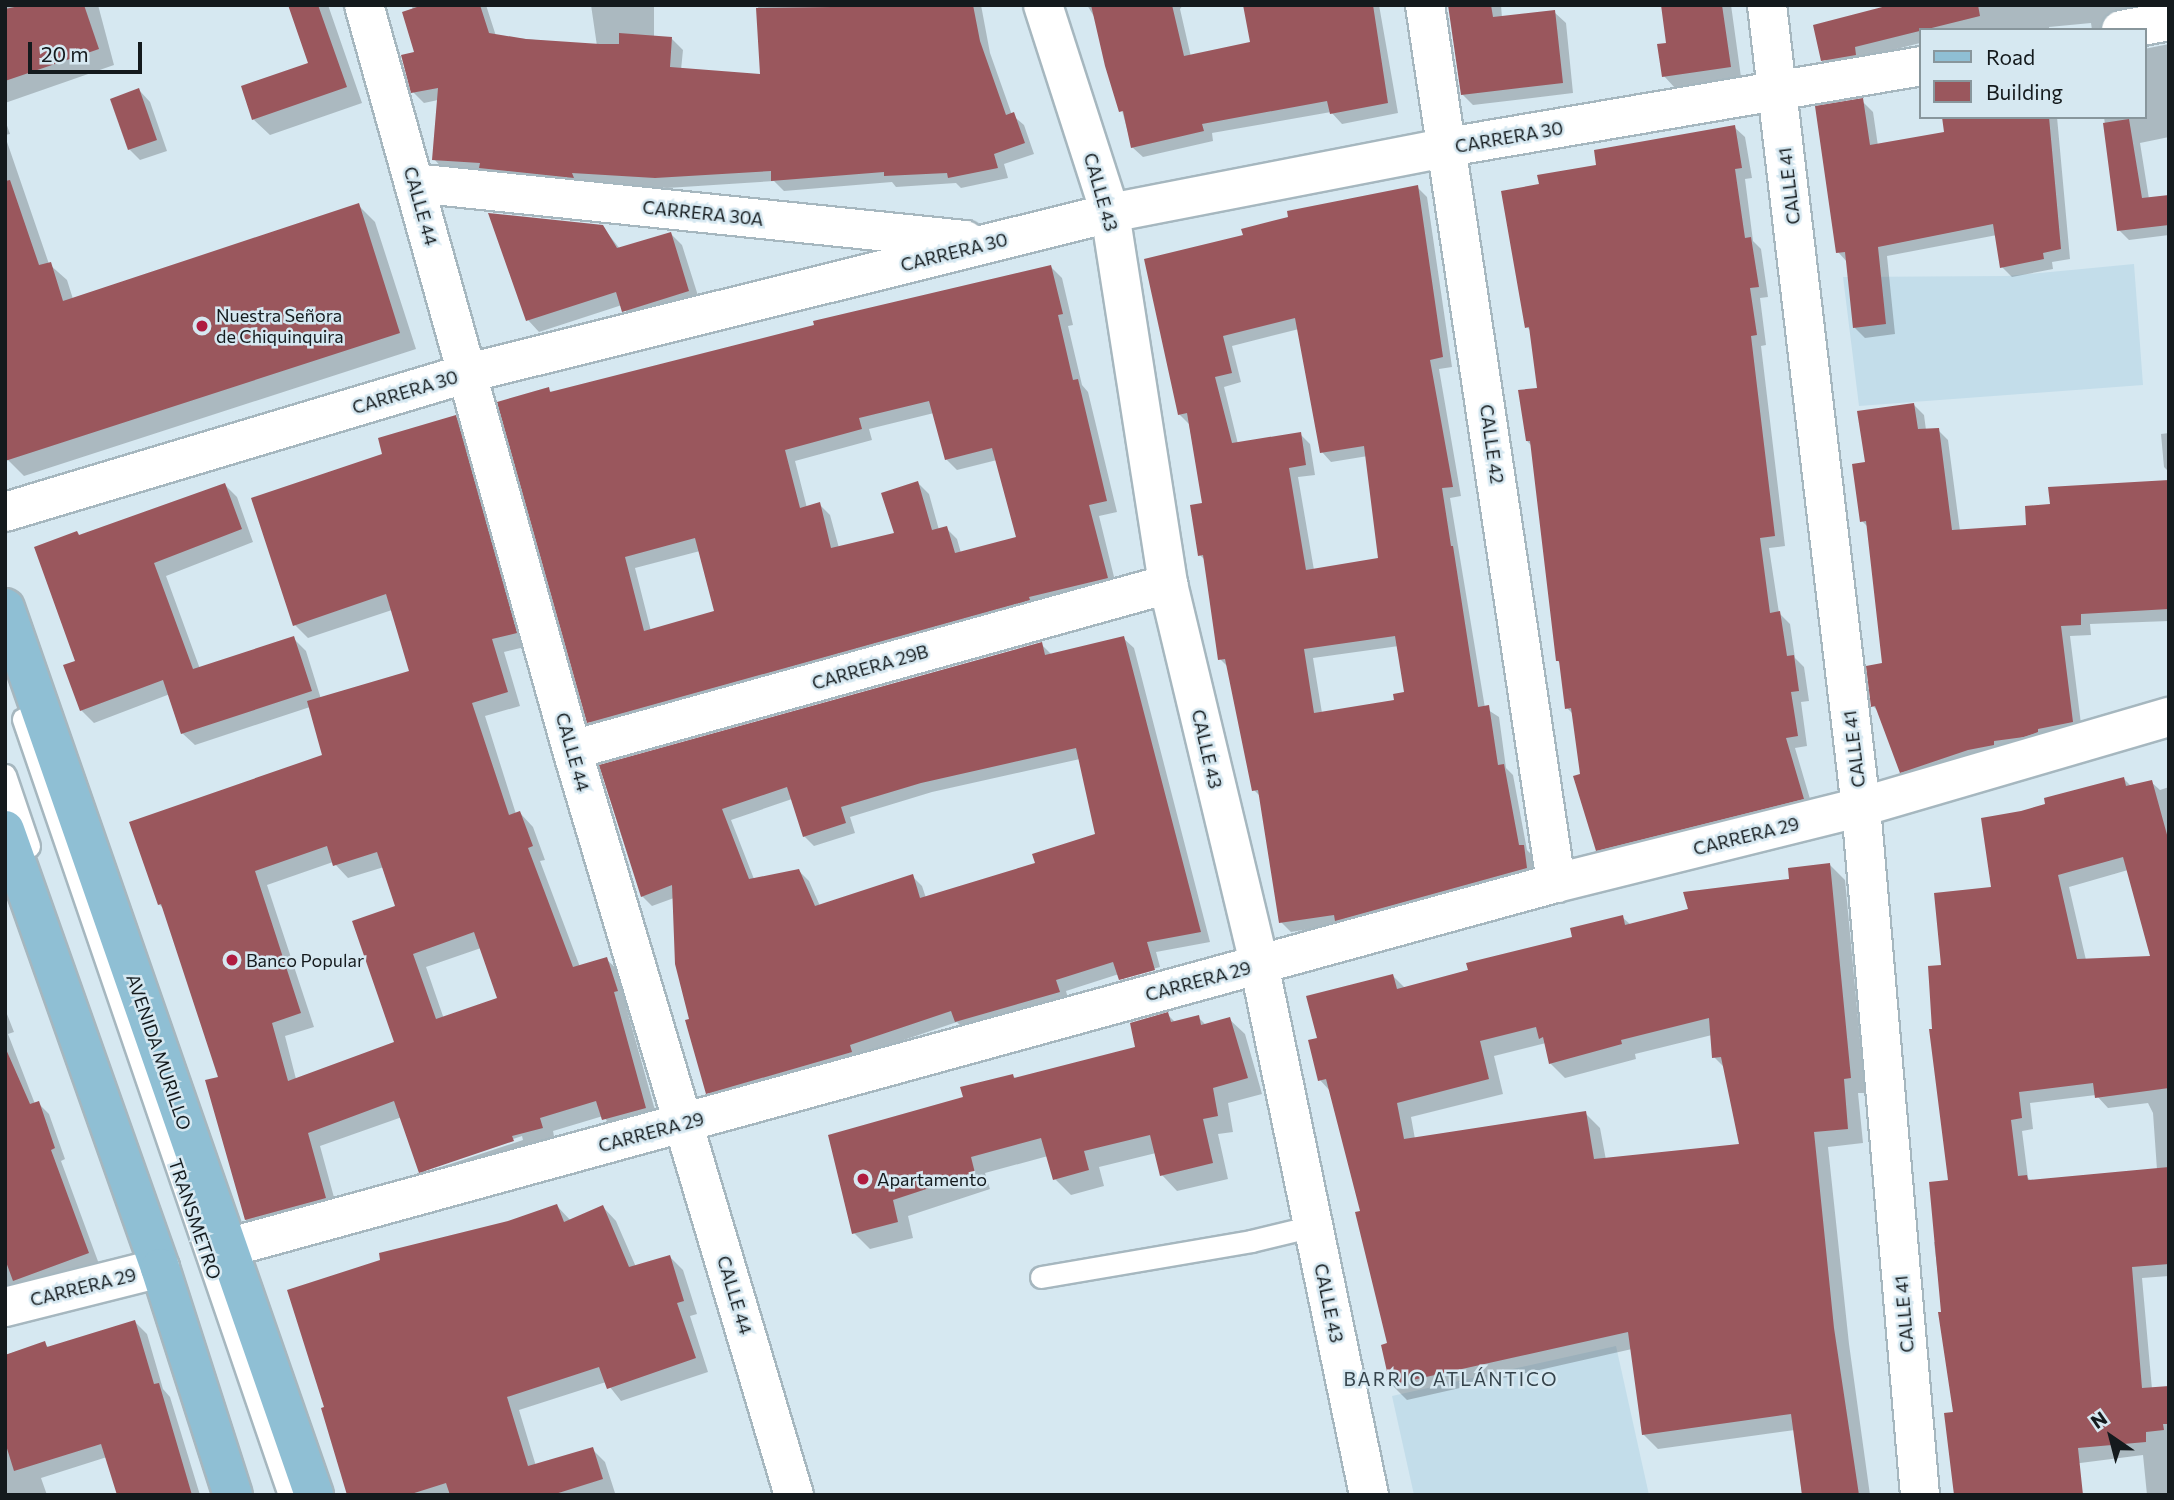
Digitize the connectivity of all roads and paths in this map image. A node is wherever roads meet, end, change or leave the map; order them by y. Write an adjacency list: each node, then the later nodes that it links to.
1 (364, 5): 10 (street, CALLE 44)
2 (1043, 5): 11 (street, CALLE 43)
3 (1425, 5): 9 (street, CALLE 42)
4 (1767, 5): 8 (street, CALLE 41)
5 (2169, 21): 6 (street)
6 (2132, 28)
7 (1918, 66): 8 (street, CARRERA 30)
8 (1778, 91): 9 (street, CARRERA 30); 21 (street, CALLE 41)
9 (1448, 147): 11 (street, CARRERA 30); 23 (street, CALLE 42)
10 (415, 183): 12 (street, CARRERA 30A); 13 (street, CALLE 44)
11 (1110, 213): 12 (street, CARRERA 30); 15 (street, CALLE 43)
12 (991, 243): 13 (street, CARRERA 30)
13 (468, 373): 14 (street, CARRERA 30); 19 (street, CALLE 44)
14 (5, 512)
15 (1168, 584): 19 (street, CARRERA 29B); 24 (street, CALLE 43)
16 (5, 608): 27 (main road, AVENIDA MURILLO)
17 (5, 666): 33 (lane, TRANSMETRO)
18 (2169, 717): 21 (street, CARRERA 29)
19 (572, 750): 25 (street, CALLE 44)
20 (5, 775): 32 (lane, TRANSMETRO)
21 (1861, 807): 23 (street, CARRERA 29); 37 (street, CALLE 41)
22 (5, 830): 28 (main road)
23 (1556, 883): 24 (street, CARRERA 29)
24 (1259, 964): 25 (street, CARRERA 29); 26 (street, CALLE 43)
25 (684, 1123): 27 (street, CARRERA 29); 35 (street, CALLE 44)
26 (1313, 1226): 29 (lane); 36 (street, CALLE 43)
27 (227, 1248): 34 (main road, AVENIDA MURILLO)
28 (160, 1268): 30 (street, CARRERA 29); 31 (main road)
29 (1041, 1277)
30 (5, 1307)
31 (233, 1495)
32 (247, 1495)
33 (289, 1495)
34 (314, 1495)
35 (794, 1495)
36 (1369, 1495)
37 (1920, 1495)

